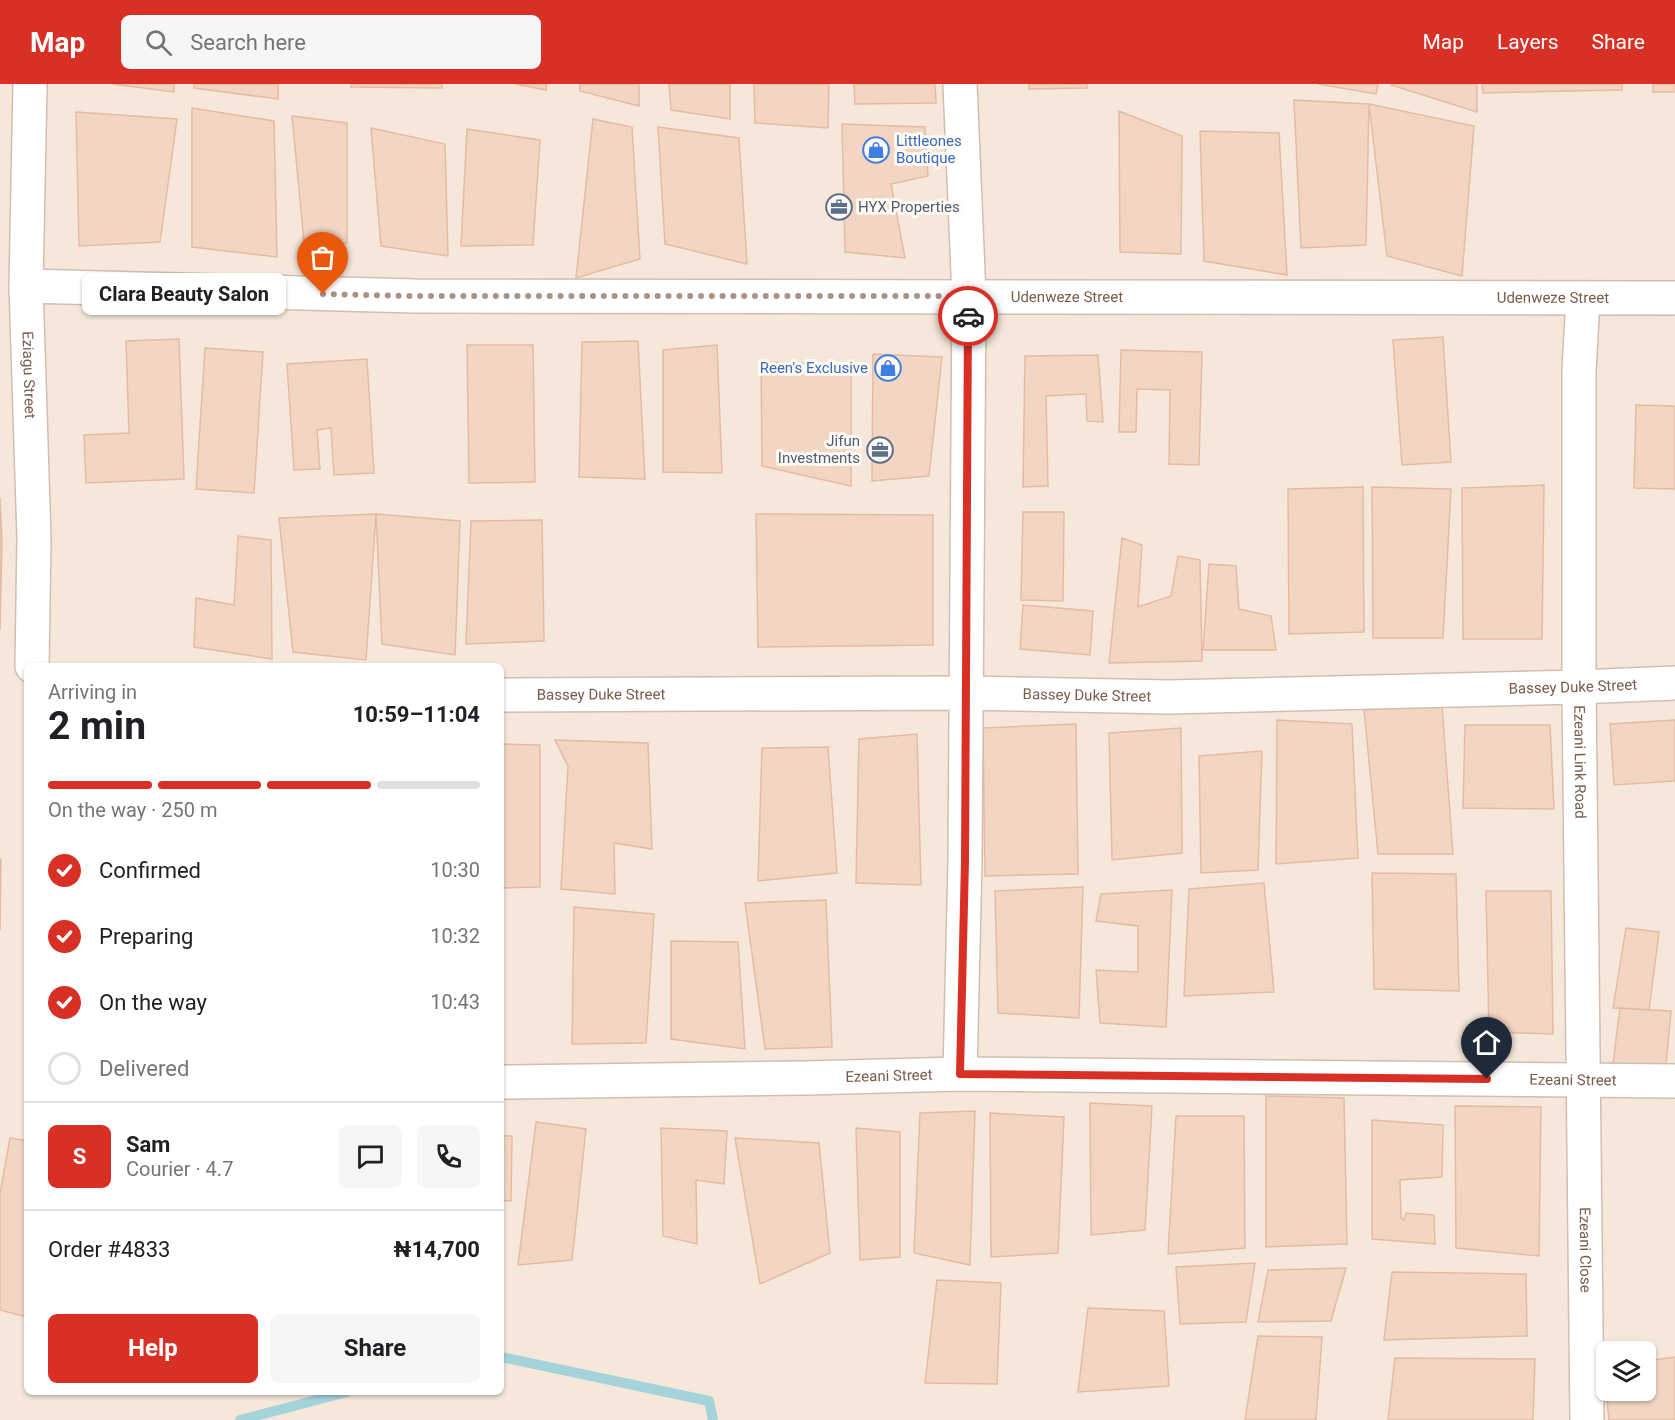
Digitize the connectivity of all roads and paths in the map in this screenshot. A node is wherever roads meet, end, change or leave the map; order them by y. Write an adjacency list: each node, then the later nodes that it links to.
1 (30, 84): 3 (street, Eziagu Street)
2 (960, 84): 4 (street)
3 (26, 286): 4 (street, Udenweze Street); 7 (street, Eziagu Street)
4 (969, 296): 5 (street, Udenweze Street); 10 (street)
5 (1583, 298): 6 (street, Udenweze Street); 9 (street, Ezeani Link Road)
6 (1675, 298)
7 (32, 663)
8 (1675, 683): 9 (street, Bassey Duke Street)
9 (1579, 687): 10 (street, Bassey Duke Street); 13 (street, Ezeani Link Road)
10 (965, 693): 11 (street, Bassey Duke Street); 12 (street)
11 (504, 695)
12 (960, 1074): 13 (street, Ezeani Street); 15 (street, Ezeani Street)
13 (1583, 1080): 14 (street, Ezeani Street); 16 (street, Ezeani Close)
14 (1675, 1081)
15 (504, 1082)
16 (1587, 1420)

